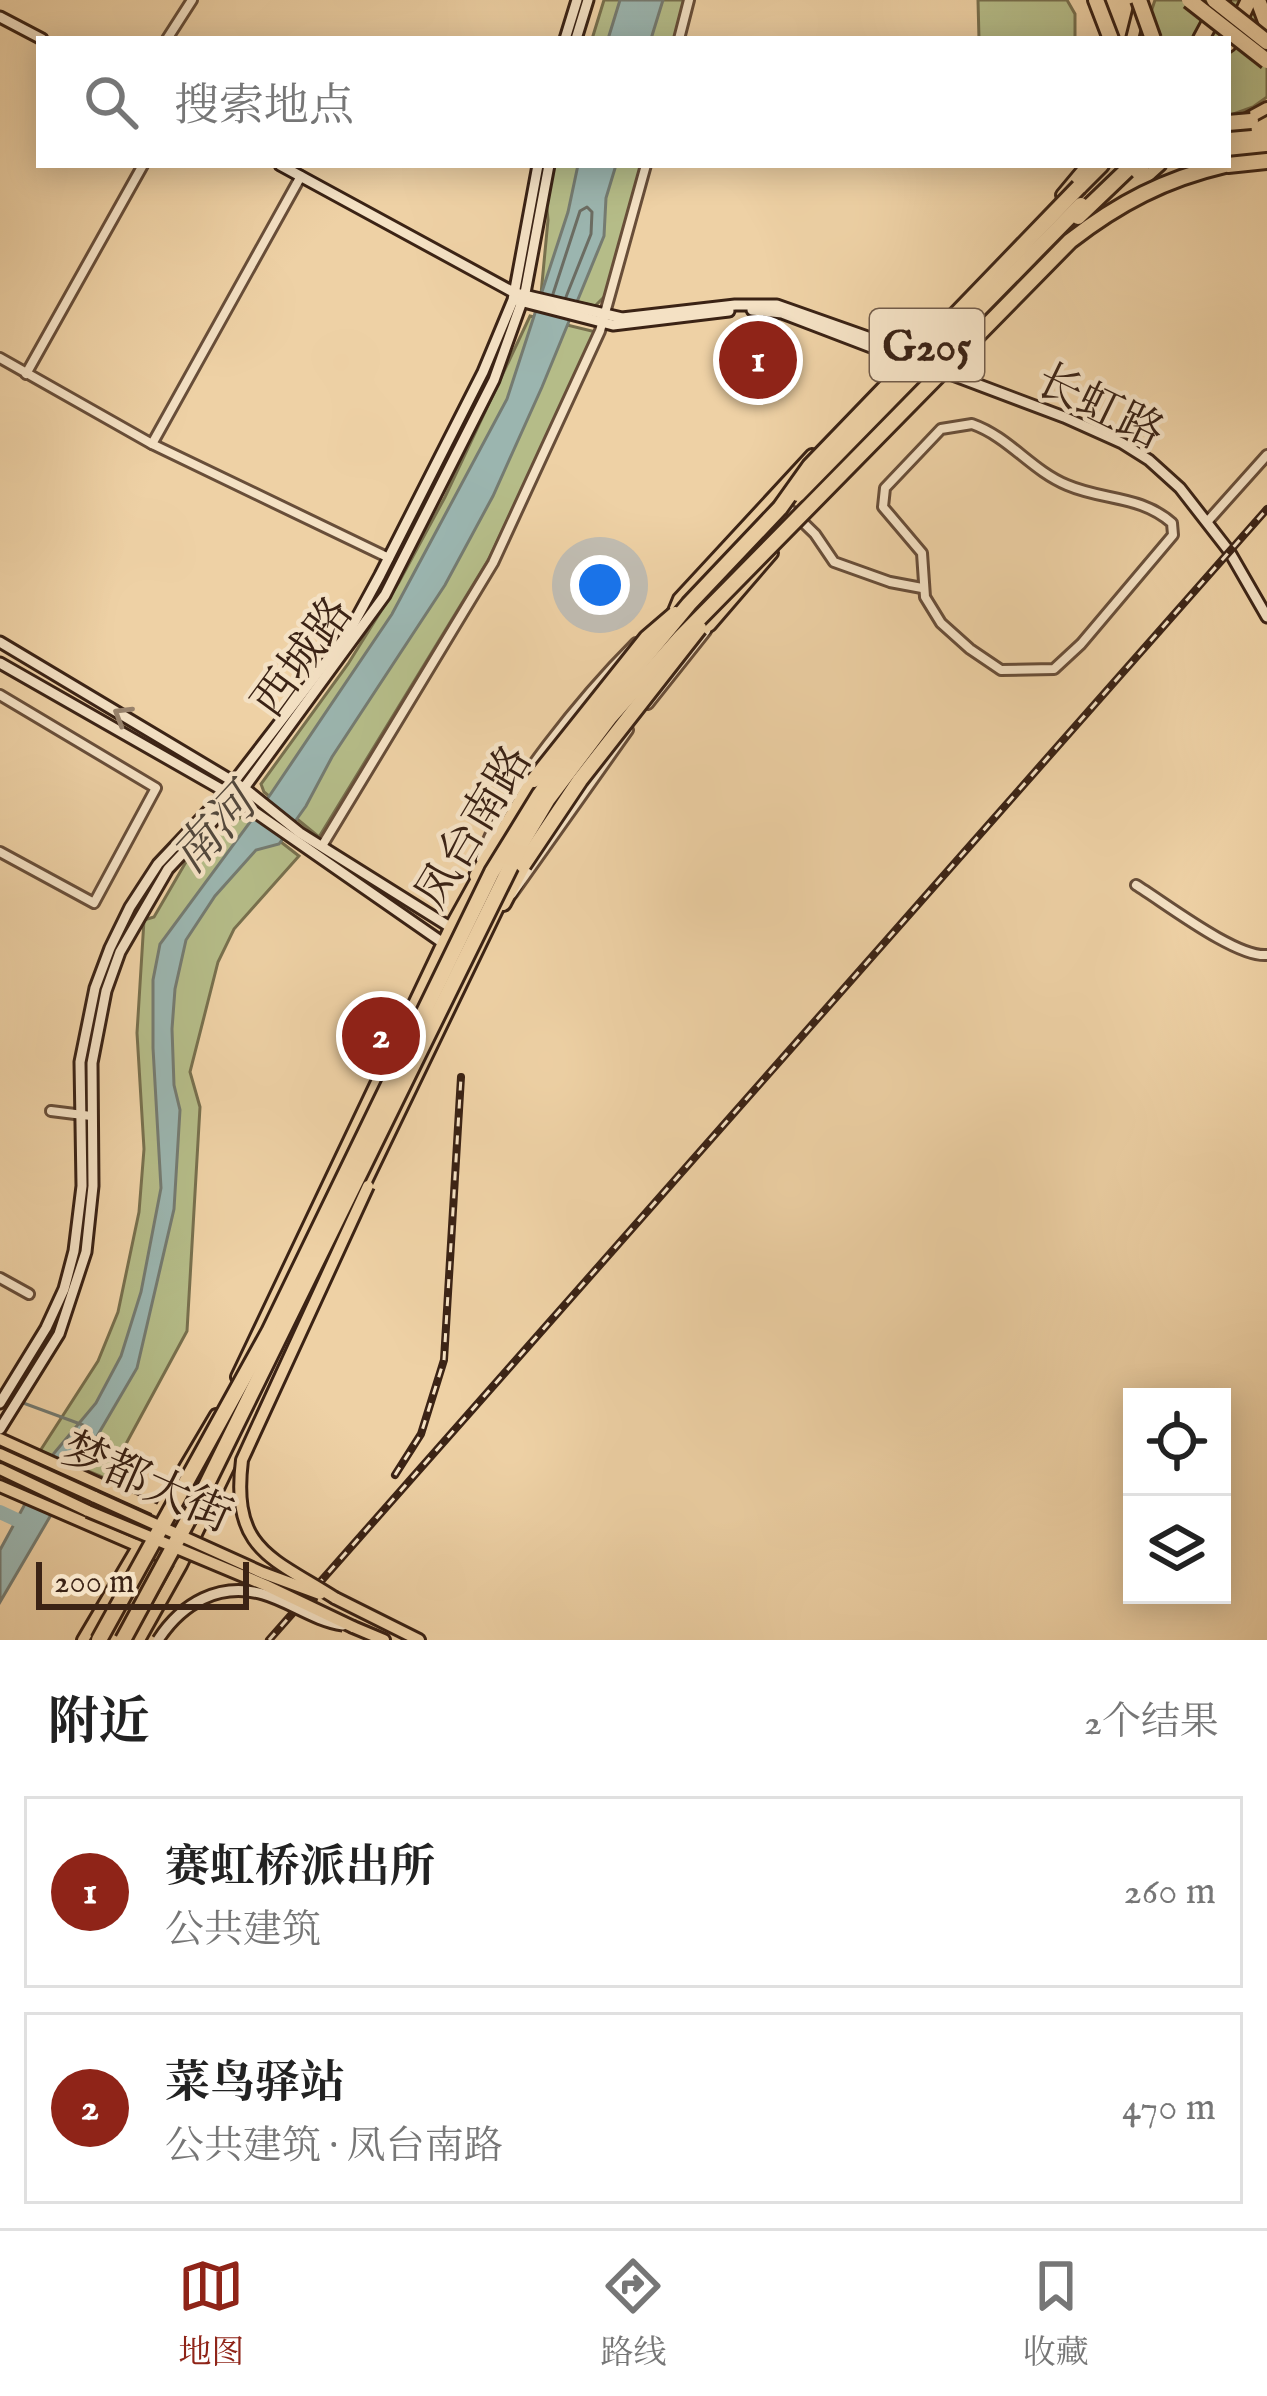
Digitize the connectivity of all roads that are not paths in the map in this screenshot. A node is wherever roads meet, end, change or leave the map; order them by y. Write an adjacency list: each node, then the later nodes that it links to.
1 (192, 0): 14 (street)
2 (577, 0): 15 (main road)
3 (589, 0): 16 (main road)
4 (689, 0): 17 (street)
5 (1096, 0): 18 (highway)
6 (1129, 0): 10 (main road)
7 (1189, 0): 24 (highway, bridge)
8 (1218, 0): 21 (highway, bridge); 23 (highway, bridge)
9 (1253, 0): 12 (highway); 22 (highway, bridge)
10 (1139, 5): 19 (main road); 20 (highway, bridge)
11 (0, 16): 13 (main road)
12 (1267, 24)
13 (37, 36)
14 (169, 36)
15 (566, 36)
16 (577, 36)
17 (680, 36)
18 (1110, 36)
19 (1133, 36)
20 (1152, 36)
21 (1202, 36)
22 (1231, 39)
23 (1267, 42)
24 (1267, 61)
25 (1267, 108): 27 (main road)
26 (1267, 121): 28 (highway, bridge)
27 (1231, 123)
28 (1231, 124)
29 (1267, 160): 30 (highway)
30 (1231, 164)
31 (141, 168): 52 (street)
32 (286, 168): 44 (main road, 长虹路)
33 (538, 168): 47 (main road, 西城路)
34 (548, 168): 47 (main road, 西城路)
35 (645, 168): 48 (street)
36 (1086, 168): 49 (main road, 凤台南路)
37 (1088, 168): 45 (highway)
38 (1098, 168): 45 (highway, G205)
39 (1125, 168): 53 (highway, bridge)
40 (1125, 168): 56 (highway, bridge)
41 (1140, 168): 46 (highway, bridge)
42 (1157, 168): 51 (main road, 凤台南路)
43 (1214, 168): 46 (highway, bridge)
44 (301, 176): 47 (main road, 长虹路); 54 (street)
45 (1079, 187): 56 (highway, 凤台南路 / G205, bridge)
46 (1070, 241): 53 (highway, bridge)
47 (523, 298): 48 (main road, 长虹路); 59 (main road, 西城路); 67 (main road, 西城路)
48 (604, 319): 49 (main road, 长虹路); 69 (street)
49 (909, 357): 51 (main road, 长虹路); 56 (main road, 凤台南路)
50 (0, 358): 52 (street)
51 (942, 371): 57 (main road, 凤台南路); 58 (main road, 长虹路)
52 (26, 374): 54 (street)
53 (913, 398): 63 (highway, 凤台南路 / G205, bridge)
54 (152, 444): 59 (street)
55 (1267, 455): 58 (street)
56 (777, 501): 57 (street); 61 (highway, 凤台南路 / G205, bridge)
57 (801, 520): 60 (street); 63 (main road, 凤台南路)
58 (1207, 522): 62 (main road, 长虹路)
59 (388, 558): 67 (main road, 西城路)
60 (922, 589): 60 (street)
61 (684, 601): 71 (main road, 凤台南路); 71 (highway, bridge); 98 (highway, 凤台南路 / G205, bridge)
62 (1267, 617)
63 (710, 618): 73 (highway, bridge); 73 (main road, 凤台南路); 99 (highway, 凤台南路 / G205, bridge)
64 (0, 642): 67 (main road, one-way to 64)
65 (0, 663): 67 (main road)
66 (0, 695): 70 (street)
67 (234, 790): 68 (main road); 80 (main road, 西城路)
68 (296, 837): 69 (main road); 75 (main road)
69 (322, 846): 74 (main road)
70 (0, 852)
71 (477, 876): 74 (main road, 凤台南路)
72 (1136, 885): 77 (street)
73 (503, 903): 76 (main road, 凤台南路)
74 (451, 926): 75 (main road, 凤台南路); 76 (main road)
75 (444, 943): 78 (main road); 91 (main road, 凤台南路)
76 (481, 947): 78 (main road, 凤台南路)
77 (1267, 955)
78 (474, 965): 81 (main road, 凤台南路)
79 (51, 1111): 80 (street)
80 (86, 1116): 84 (main road, 西城路); 85 (main road, 西城路)
81 (378, 1158): 92 (main road, 凤台南路); 95 (main road, 凤台南路, bridge)
82 (0, 1278): 83 (street)
83 (29, 1294)
84 (1, 1401): 85 (main road)
85 (15, 1405): 86 (main road, 西城路)
86 (0, 1429)
87 (0, 1439): 91 (main road)
88 (0, 1454): 95 (main road, 梦都大街, bridge)
89 (0, 1469): 96 (main road, 梦都大街, bridge)
90 (0, 1486): 93 (main road)
91 (158, 1511): 92 (main road); 93 (main road, 凤台南路)
92 (199, 1528): 94 (main road, 凤台南路)
93 (138, 1545): 94 (main road); 97 (main road, 凤台南路)
94 (182, 1565): 100 (main road, 凤台南路)
95 (335, 1598): 103 (main road)
96 (353, 1627): 101 (main road, bridge); 102 (main road, 梦都大街)
97 (83, 1640)
98 (99, 1640)
99 (123, 1640)
100 (139, 1640)
101 (158, 1640)
102 (384, 1640)
103 (419, 1640)

